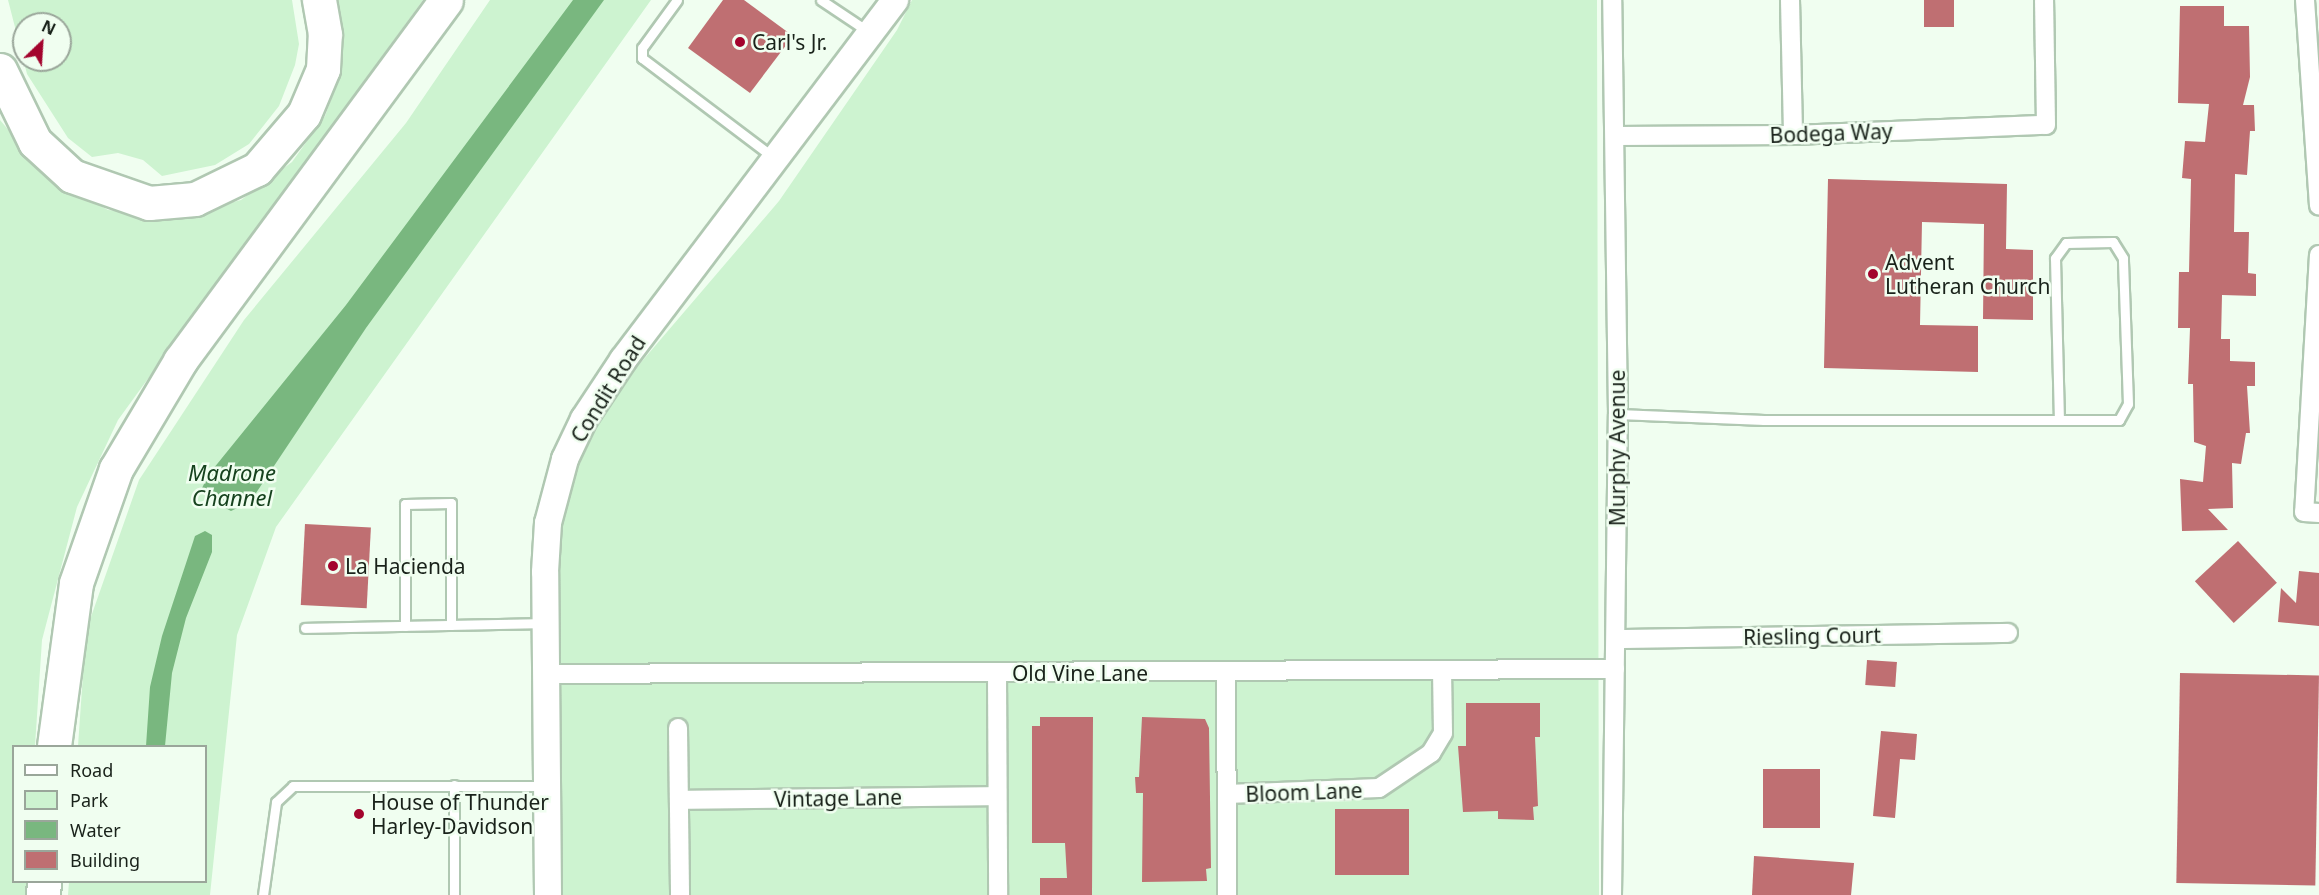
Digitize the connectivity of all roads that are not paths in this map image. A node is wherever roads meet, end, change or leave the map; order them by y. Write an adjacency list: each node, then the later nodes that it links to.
1 (320, 0): 11 (highway)
2 (447, 0): 32 (highway)
3 (677, 0): 14 (lane)
4 (821, 0): 10 (lane)
5 (895, 0): 10 (street, Condit Road)
6 (1612, 0): 13 (street, Murphy Avenue)
7 (1790, 0): 12 (street)
8 (2044, 0): 12 (street, Bodega Way)
9 (2305, 0): 15 (street)
10 (869, 32): 14 (street, Condit Road)
11 (0, 70)
12 (1793, 135): 13 (street, Bodega Way)
13 (1616, 136): 17 (street, Murphy Avenue)
14 (773, 157): 20 (street, Condit Road)
15 (2319, 206)
16 (2319, 255): 19 (street)
17 (1618, 414): 18 (lane); 25 (street, Murphy Avenue)
18 (2059, 420): 18 (lane)
19 (2312, 513)
20 (545, 623): 21 (lane); 29 (street, Condit Road)
21 (452, 625): 22 (lane); 22 (lane)
22 (405, 626): 23 (lane)
23 (305, 628)
24 (2008, 633): 25 (street, Riesling Court)
25 (1617, 639): 26 (street, Murphy Avenue)
26 (1615, 669): 27 (street, Old Vine Lane); 44 (street, Murphy Avenue)
27 (1442, 672): 28 (street, Old Vine Lane); 35 (street, Bloom Lane)
28 (1226, 673): 30 (street, Old Vine Lane); 35 (street, Bloom Lane)
29 (546, 674): 30 (street, Old Vine Lane); 34 (street, Condit Road)
30 (997, 674): 36 (street)
31 (678, 728): 37 (street)
32 (54, 745)
33 (454, 785): 34 (lane); 38 (lane); 39 (lane)
34 (547, 786): 40 (street, Condit Road)
35 (1227, 794): 43 (street, Bloom Lane)
36 (997, 796): 37 (street, Vintage Lane); 42 (street)
37 (679, 800): 41 (street)
38 (264, 895)
39 (454, 895)
40 (548, 895)
41 (680, 895)
42 (998, 895)
43 (1227, 895)
44 (1612, 895)

